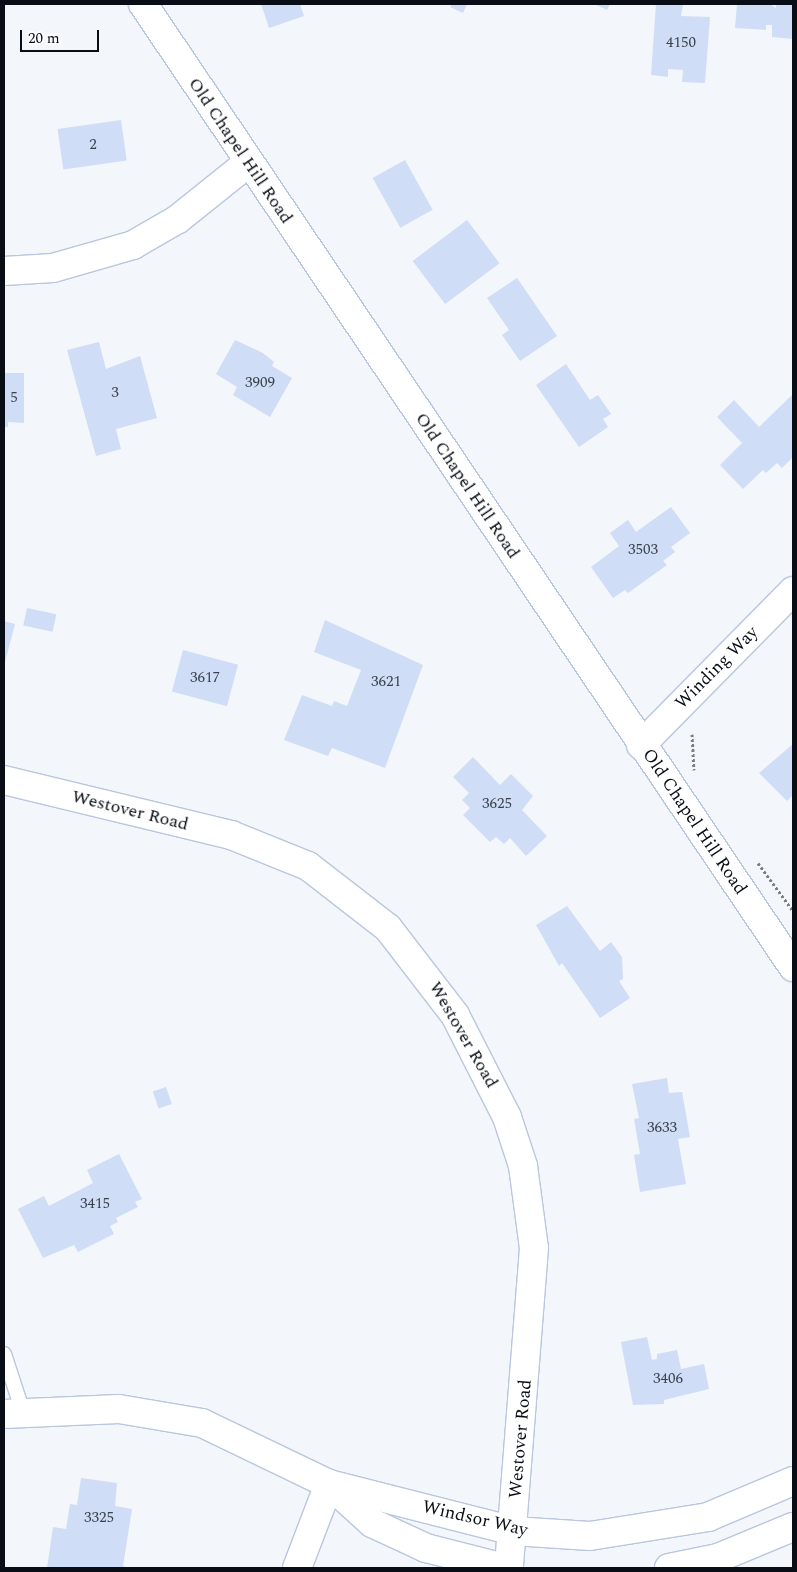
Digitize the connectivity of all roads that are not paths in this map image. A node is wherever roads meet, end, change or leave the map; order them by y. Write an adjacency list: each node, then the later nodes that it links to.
1 (143, 4): 2 (street, Old Chapel Hill Road)
2 (248, 163): 3 (street); 5 (street, Old Chapel Hill Road)
3 (4, 271)
4 (793, 591): 5 (street, Winding Way)
5 (641, 744): 7 (street, Old Chapel Hill Road)
6 (4, 780): 13 (street, Westover Road)
7 (793, 967)
8 (4, 1354): 9 (lane)
9 (13, 1413): 11 (street, Windsor Way)
10 (793, 1481): 13 (street, Windsor Way)
11 (330, 1484): 13 (street, Windsor Way); 14 (street); 15 (street, Windsor Way)
12 (793, 1527): 17 (street)
13 (513, 1532): 16 (street, Westover Road)
14 (297, 1568)
15 (504, 1568)
16 (509, 1568)
17 (669, 1568)

